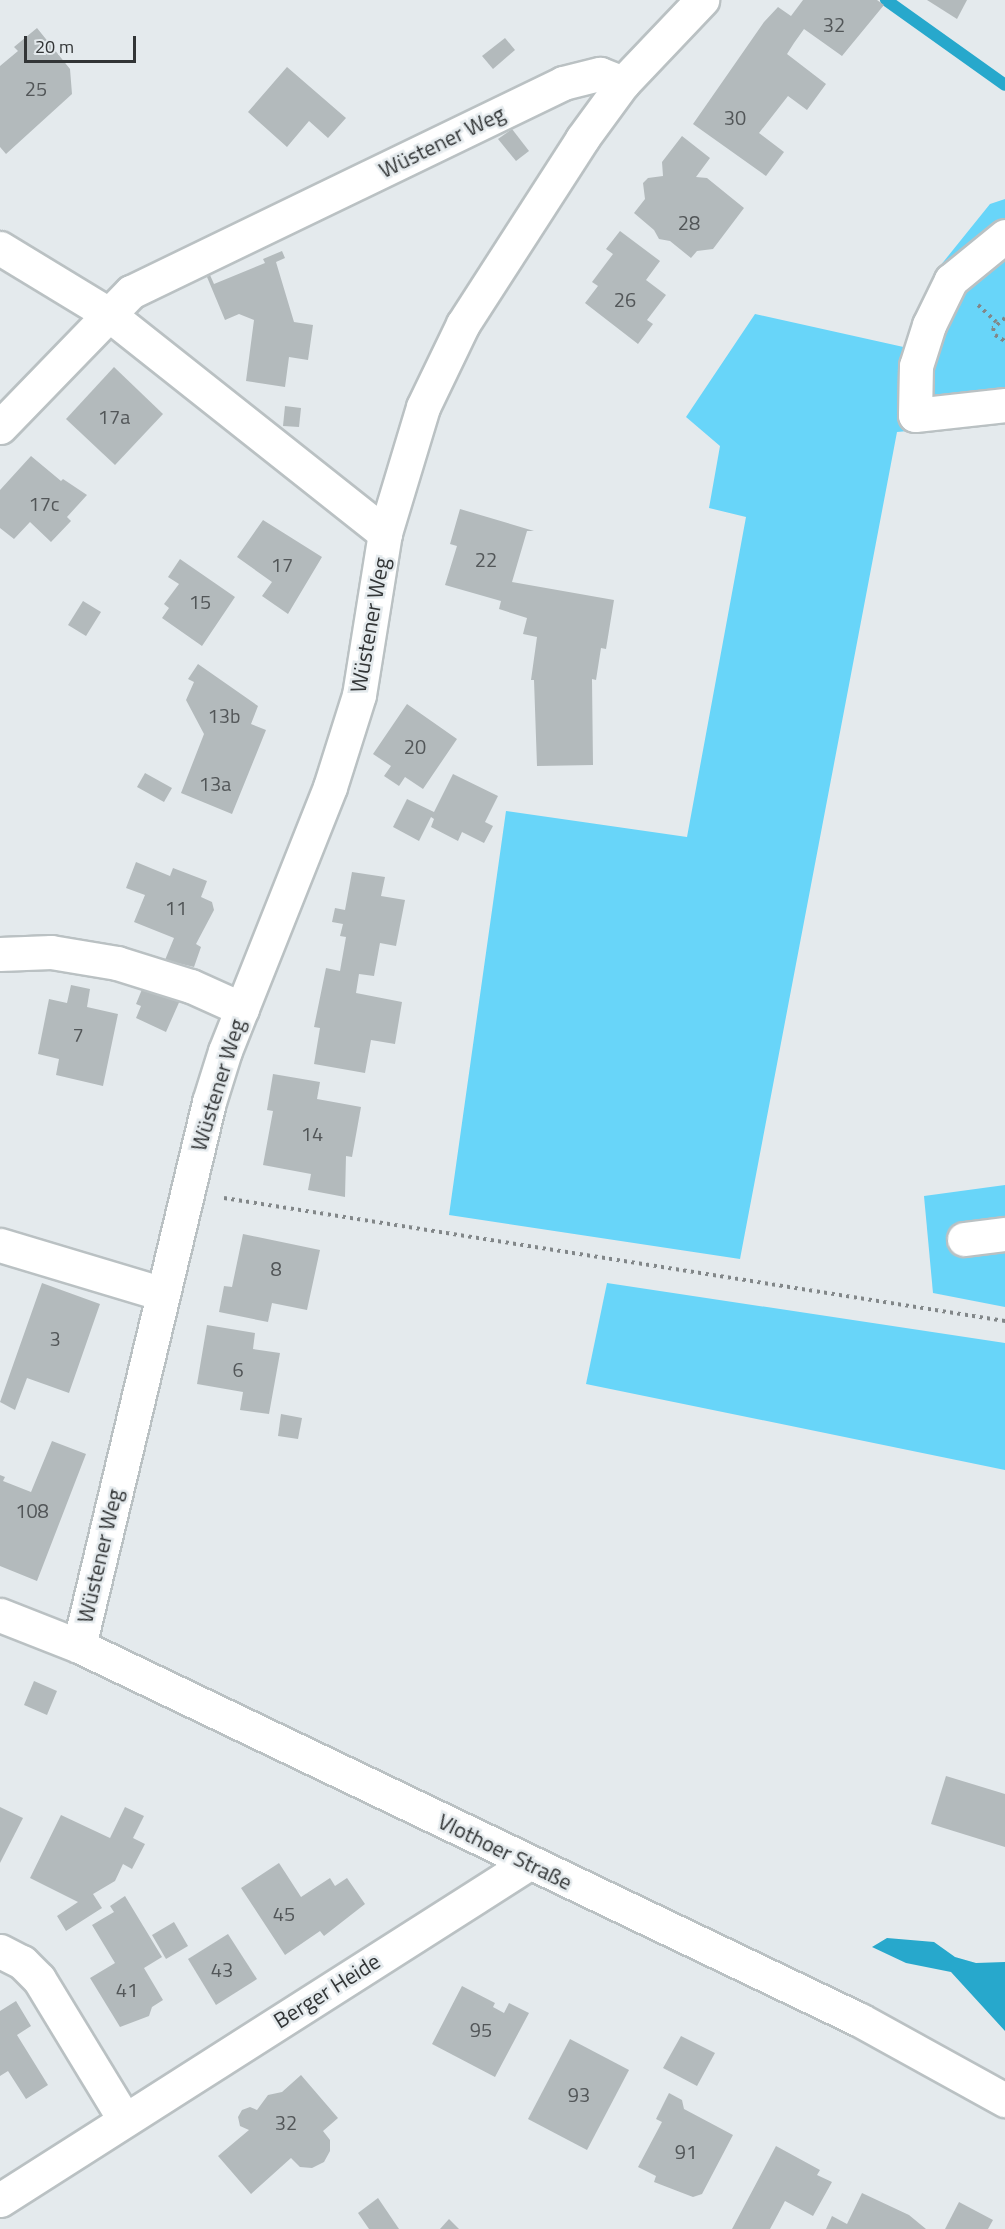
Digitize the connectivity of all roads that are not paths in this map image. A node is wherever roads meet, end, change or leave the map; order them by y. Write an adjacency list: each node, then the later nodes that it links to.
1 (702, 0): 2 (street, Wüstener Weg)
2 (623, 83): 5 (street, Wüstener Weg); 8 (street, Wüstener Weg)
3 (1005, 236): 6 (street)
4 (0, 248): 5 (street, Wüstener Weg)
5 (107, 313): 7 (street, Wüstener Weg); 8 (street, Wüstener Weg)
6 (1005, 405)
7 (0, 427)
8 (385, 533): 10 (street, Wüstener Weg)
9 (0, 954): 10 (street)
10 (242, 1009): 14 (street, Wüstener Weg)
11 (1005, 1234): 12 (street)
12 (964, 1239)
13 (0, 1245): 14 (street)
14 (163, 1293): 16 (street, Wüstener Weg)
15 (0, 1615): 16 (street, Vlothoer Straße)
16 (79, 1647): 17 (street, Vlothoer Straße)
17 (529, 1863): 19 (street, Vlothoer Straße); 20 (street, Berger Heide)
18 (0, 1951): 20 (street)
19 (1005, 2100)
20 (124, 2119): 21 (street, Berger Heide)
21 (0, 2200)

